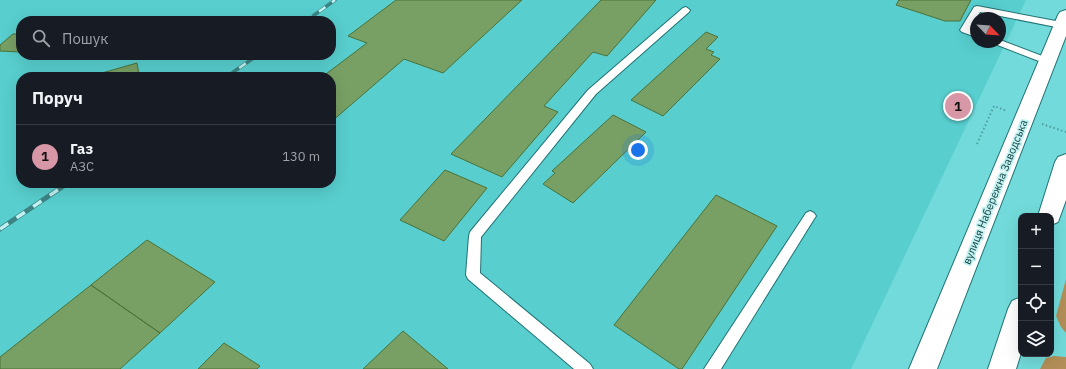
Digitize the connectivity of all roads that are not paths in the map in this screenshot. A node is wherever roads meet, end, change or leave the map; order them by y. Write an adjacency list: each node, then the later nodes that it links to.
1 (686, 10): 14 (lane)
2 (975, 12): 3 (lane)
3 (1001, 12)
4 (1006, 13): 5 (lane)
5 (1064, 20): 9 (main road, вулиця Набережна Заводська)
6 (970, 21): 7 (lane)
7 (970, 32)
8 (1006, 45): 9 (lane)
9 (1047, 61): 16 (main road, вулиця Набережна Заводська)
10 (1066, 162): 11 (main road)
11 (1051, 213)
12 (810, 216): 15 (lane)
13 (1018, 318): 17 (main road)
14 (585, 369)
15 (712, 369)
16 (923, 369)
17 (1002, 369)

